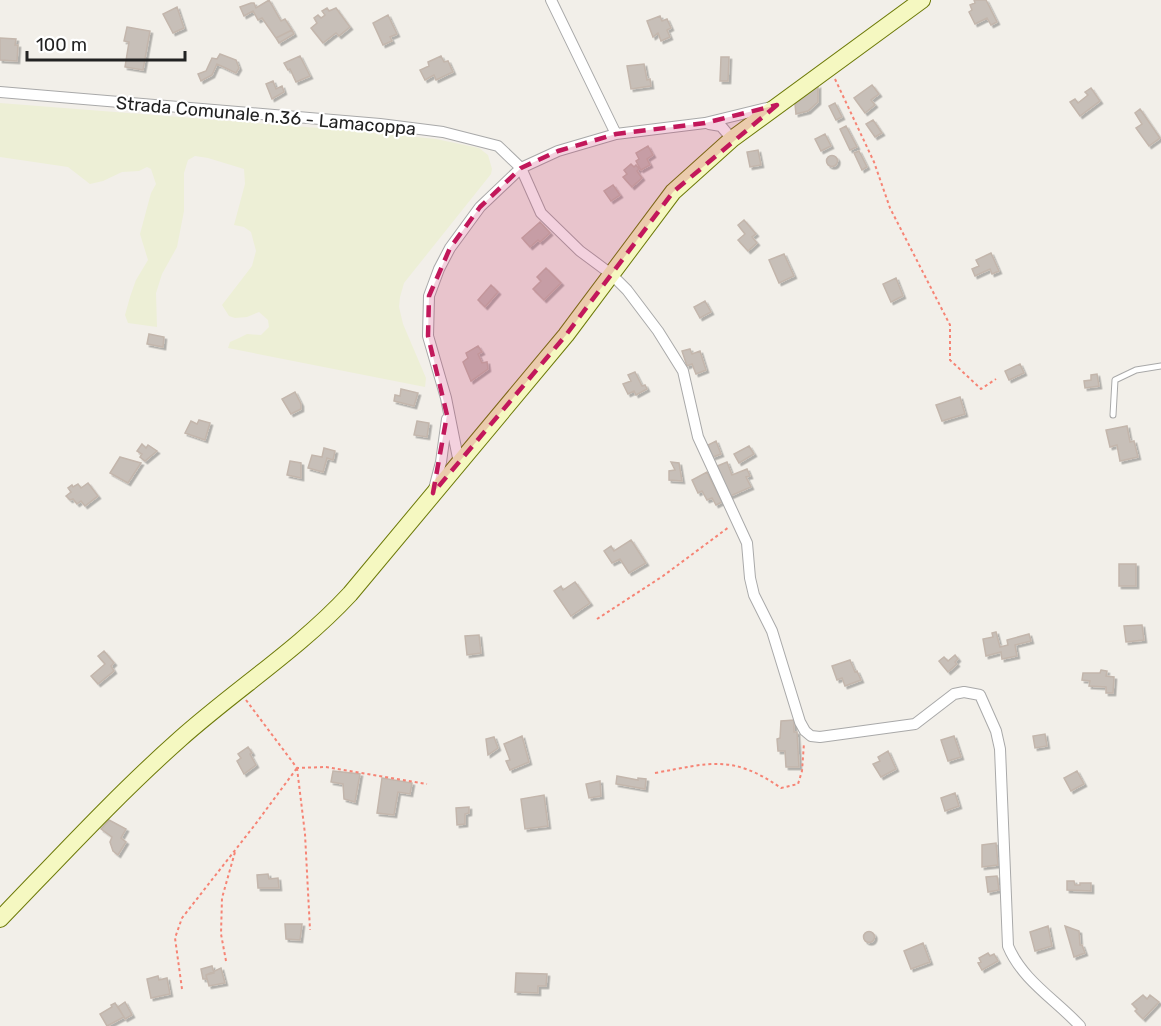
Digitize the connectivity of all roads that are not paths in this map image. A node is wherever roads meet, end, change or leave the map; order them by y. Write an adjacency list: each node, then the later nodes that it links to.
1 (551, 0): 6 (street)
2 (922, 0): 4 (main road)
3 (0, 92): 8 (street, Strada Comunale n.36 - Lamacoppa)
4 (777, 105): 5 (street); 7 (main road)
5 (705, 123): 6 (street); 7 (street)
6 (616, 134): 8 (street)
7 (732, 139): 9 (main road)
8 (521, 168): 9 (street); 11 (street)
9 (611, 274): 13 (main road); 16 (street)
10 (1161, 366): 12 (lane)
11 (446, 398): 13 (street); 14 (street)
12 (1113, 415)
13 (459, 463): 14 (main road)
14 (433, 493): 15 (main road)
15 (0, 919)
16 (1080, 1026)

